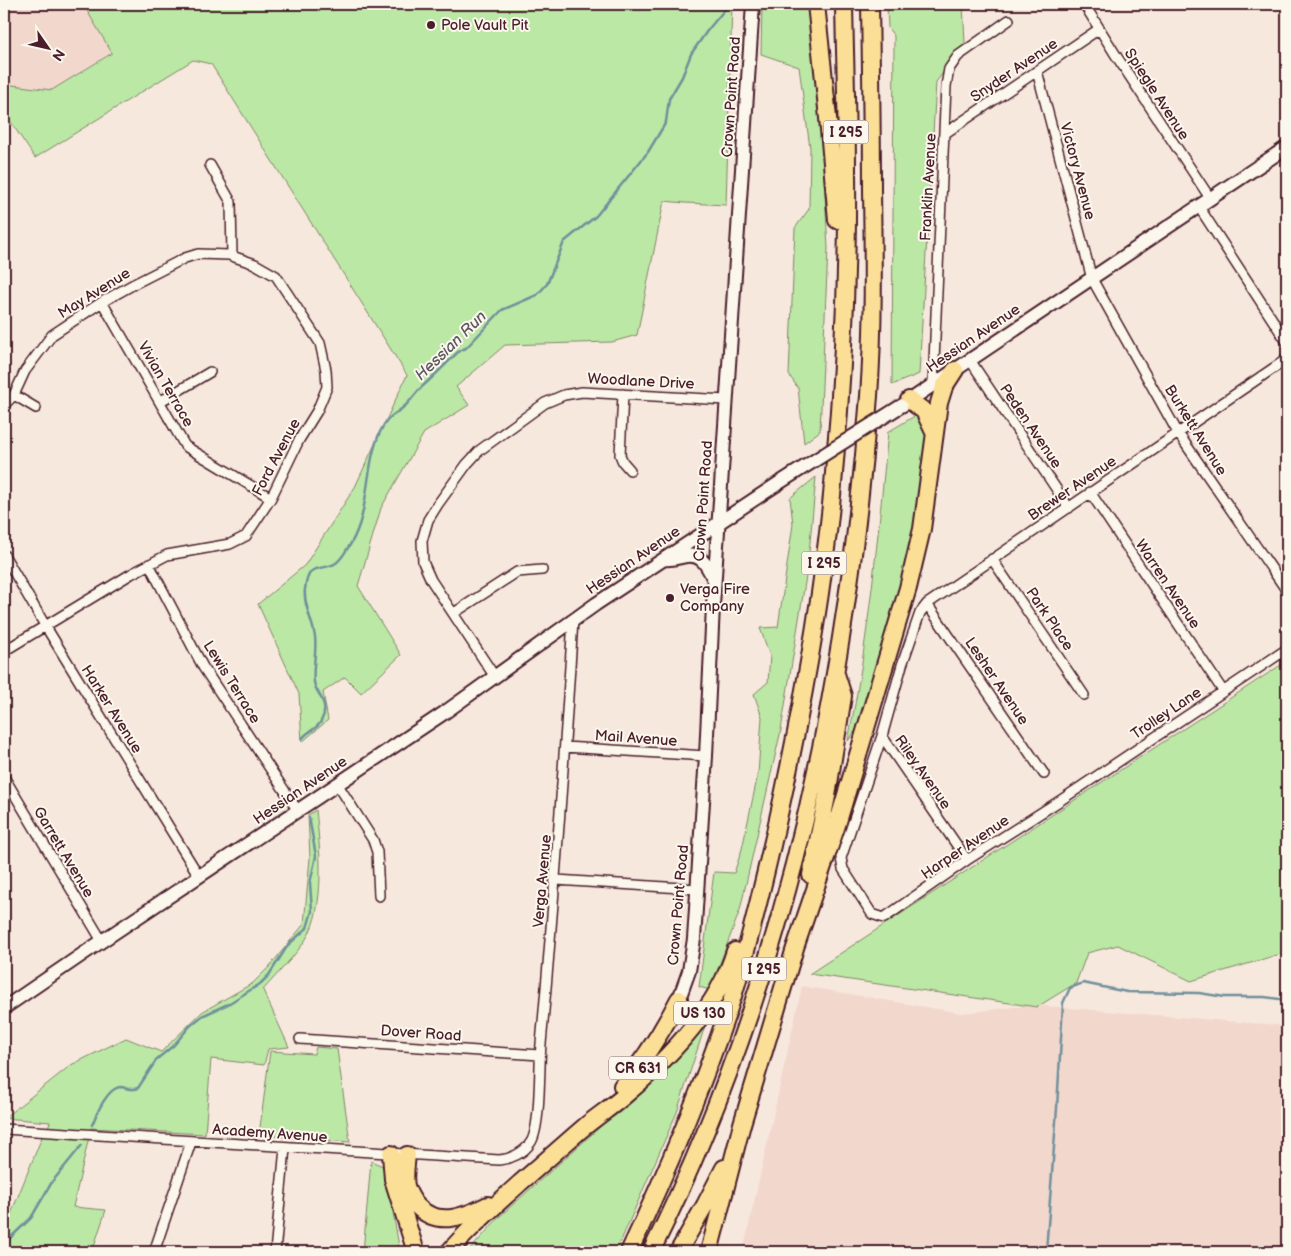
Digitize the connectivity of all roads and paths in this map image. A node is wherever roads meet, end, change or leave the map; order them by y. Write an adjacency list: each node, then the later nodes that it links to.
1 (753, 4): 26 (main road, Crown Point Road / CR 631)
2 (816, 4): 15 (highway)
3 (844, 4): 15 (highway, I 295)
4 (870, 4): 52 (highway, I 295)
5 (1084, 4): 7 (street, Spiegle Avenue)
6 (1009, 20): 9 (street, Franklin Avenue)
7 (1099, 30): 8 (street, Snyder Avenue); 12 (street, Spiegle Avenue)
8 (1037, 71): 9 (street, Snyder Avenue); 16 (street, Victory Avenue)
9 (944, 134): 23 (street, Franklin Avenue)
10 (1287, 148): 12 (main road, Hessian Avenue)
11 (210, 165): 14 (street)
12 (1210, 198): 13 (main road, Hessian Avenue)
13 (1199, 207): 16 (main road, Hessian Avenue); 18 (street)
14 (232, 256): 17 (street, May Avenue); 35 (street, Ford Avenue)
15 (845, 261): 65 (highway, I 295)
16 (1092, 279): 20 (main road, Hessian Avenue); 32 (street, Burkett Avenue)
17 (102, 302): 25 (street, May Avenue); 27 (street, Vivian Terrace)
18 (1287, 342)
19 (1287, 359): 32 (street, Brewer Avenue)
20 (970, 360): 21 (main road, Hessian Avenue); 36 (street, Peden Avenue)
21 (955, 370): 23 (main road, Hessian Avenue); 31 (highway)
22 (210, 372): 27 (street)
23 (933, 384): 28 (main road, Hessian Avenue)
24 (623, 394): 26 (street, Woodlane Drive); 33 (street); 46 (street, Woodlane Drive)
25 (14, 395): 29 (street, May Avenue); 30 (street)
26 (726, 400): 37 (main road, Crown Point Road / CR 631)
27 (161, 401): 35 (street, Vivian Terrace)
28 (905, 403): 31 (highway); 37 (main road, Hessian Avenue, bridge)
29 (4, 406)
30 (36, 408)
31 (934, 432): 71 (highway)
32 (1178, 433): 34 (street, Brewer Avenue); 44 (street, Burkett Avenue)
33 (630, 470)
34 (1090, 492): 36 (street, Brewer Avenue); 54 (street, Warren Avenue)
35 (271, 498): 41 (street, Ford Avenue)
36 (1069, 508): 40 (street, Brewer Avenue)
37 (718, 522): 39 (main road, Hessian Avenue); 43 (main road, Crown Point Road / CR 631)
38 (4, 555): 48 (street, Harker Avenue)
39 (663, 559): 43 (main road); 47 (main road, Hessian Avenue)
40 (992, 559): 45 (street, Brewer Avenue); 55 (street, Park Place)
41 (149, 564): 48 (street, Ford Avenue); 63 (street, Lewis Terrace)
42 (542, 570): 46 (street)
43 (714, 582): 58 (main road, Crown Point Road / CR 631)
44 (1287, 591)
45 (927, 604): 51 (street, Brewer Avenue); 59 (street, Lesher Avenue)
46 (454, 613): 53 (street, Woodlane Drive)
47 (573, 620): 53 (main road, Hessian Avenue); 57 (street, Verga Avenue)
48 (46, 627): 50 (street, Ford Avenue); 66 (street, Harker Avenue)
49 (1287, 649): 54 (street, Trolley Lane)
50 (4, 651)
51 (902, 665): 56 (street, Riley Avenue)
52 (835, 672): 71 (highway); 89 (highway, I 295)
53 (495, 678): 61 (main road, Hessian Avenue)
54 (1223, 691): 62 (street, Trolley Lane)
55 (1084, 695)
56 (882, 736): 64 (street, Riley Avenue); 64 (street, Harper Avenue)
57 (565, 747): 58 (street, Mail Avenue); 67 (street, Verga Avenue)
58 (706, 756): 68 (main road, Crown Point Road / CR 631)
59 (1044, 774)
60 (4, 777): 70 (street, Garrett Avenue)
61 (338, 785): 63 (main road, Hessian Avenue); 69 (street)
62 (1061, 800): 64 (street, Harper Avenue)
63 (298, 811): 66 (main road, Hessian Avenue)
64 (967, 860)
65 (768, 861): 77 (highway, US 130); 88 (highway, I 295)
66 (199, 876): 70 (main road, Hessian Avenue)
67 (556, 880): 68 (street); 75 (street, Verga Avenue)
68 (697, 889): 72 (main road, Crown Point Road / CR 631)
69 (379, 896)
70 (102, 941): 73 (main road, Hessian Avenue)
71 (795, 948): 76 (highway)
72 (679, 998): 77 (highway, CR 631)
73 (4, 1007)
74 (300, 1039): 75 (street, Dover Road)
75 (540, 1055): 80 (street, Verga Avenue)
76 (742, 1124): 90 (highway); 91 (highway)
77 (583, 1128): 83 (highway, US 130)
78 (4, 1129): 79 (street, Academy Avenue)
79 (191, 1142): 81 (street, Academy Avenue); 84 (street)
80 (530, 1143): 82 (street, Academy Avenue)
81 (285, 1148): 82 (street, Academy Avenue); 85 (street)
82 (399, 1154): 83 (highway); 86 (highway)
83 (508, 1194): 87 (highway, US 130)
84 (154, 1252)
85 (274, 1252)
86 (416, 1252)
87 (449, 1252)
88 (629, 1252)
89 (651, 1252)
90 (678, 1252)
91 (708, 1252)

